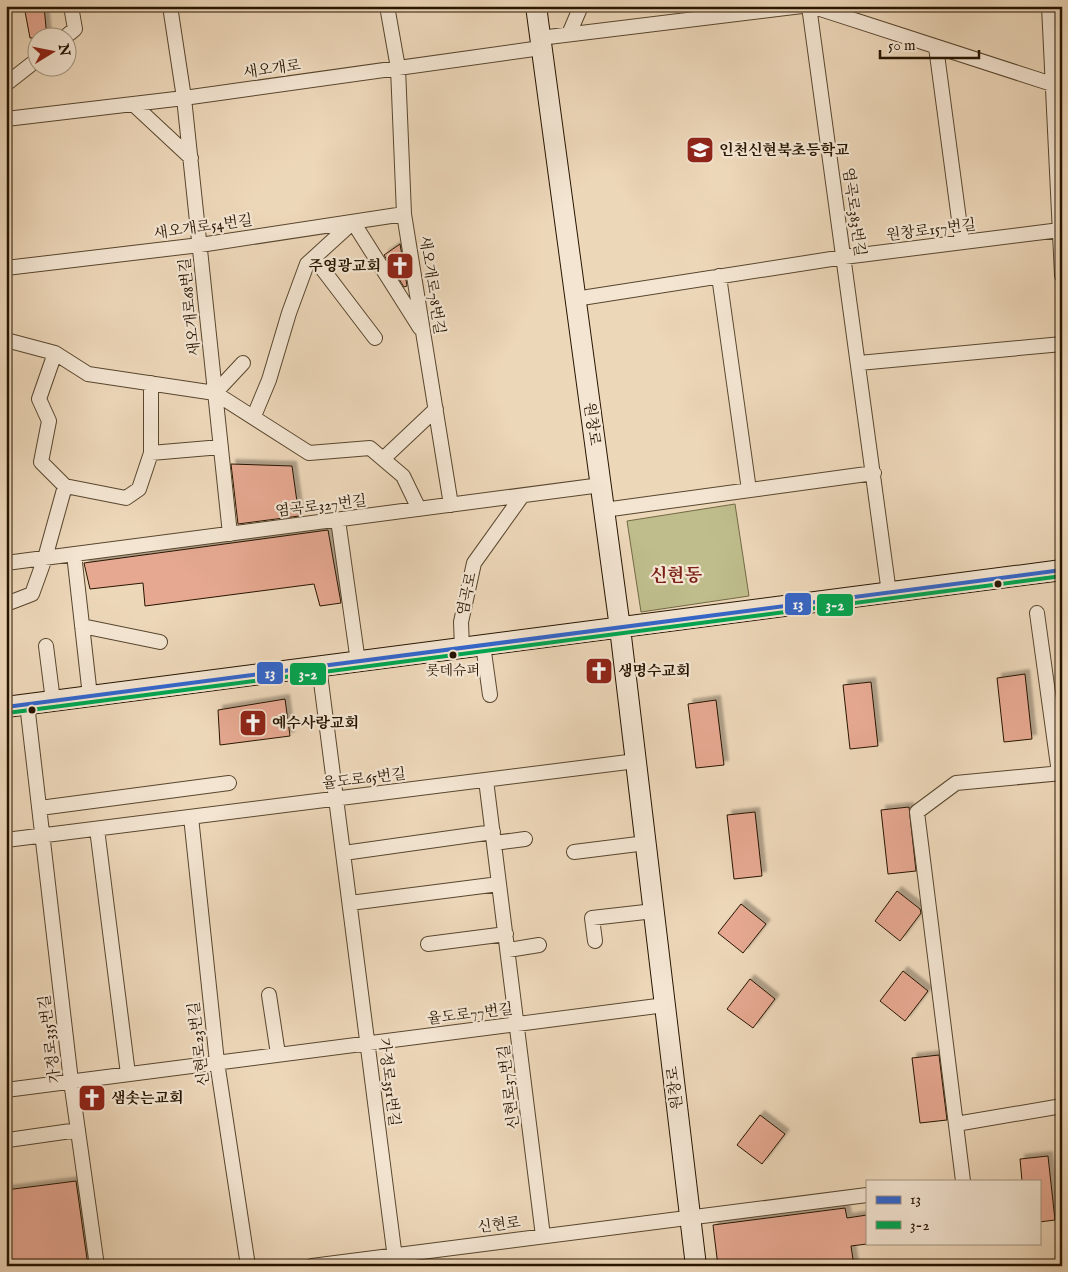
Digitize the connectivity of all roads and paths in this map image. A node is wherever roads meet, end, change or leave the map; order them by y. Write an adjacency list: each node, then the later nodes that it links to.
1 (70, 6): 11 (street)
2 (170, 6): 19 (street, 새오개로68번길)
3 (388, 6): 16 (street, 새오개로78번길)
4 (536, 6): 13 (street, 원창로)
5 (581, 6): 12 (street)
6 (802, 6): 9 (street, 새오개로)
7 (810, 6): 14 (street); 28 (street, 염곡로383번길)
8 (1049, 6): 18 (street)
9 (750, 9): 10 (street, 새오개로)
10 (694, 13): 12 (street, 새오개로)
11 (74, 28)
12 (569, 34): 13 (street, 새오개로)
13 (541, 43): 16 (street, 새오개로); 33 (street, 원창로)
14 (936, 47): 18 (street); 26 (street)
15 (28, 67): 17 (street)
16 (398, 68): 19 (street, 새오개로); 23 (street, 새오개로78번길)
17 (6, 84)
18 (1052, 84): 25 (street)
19 (184, 98): 20 (street, 새오개로); 22 (street, 새오개로68번길)
20 (133, 104): 21 (street, 새오개로); 22 (street)
21 (6, 119)
22 (191, 158): 27 (street, 새오개로68번길)
23 (404, 214): 24 (street, 새오개로54번길); 34 (street, 새오개로78번길)
24 (353, 222): 27 (street, 새오개로54번길); 29 (street); 34 (street)
25 (1060, 230): 26 (street, 원창로157번길); 31 (street)
26 (962, 242): 28 (street, 원창로157번길)
27 (200, 245): 30 (street, 새오개로54번길); 42 (street, 새오개로68번길)
28 (844, 257): 32 (street, 원창로157번길); 40 (street, 염곡로383번길)
29 (314, 258): 35 (street); 44 (street)
30 (6, 268)
31 (1062, 275)
32 (719, 276): 33 (street, 원창로157번길); 51 (street)
33 (575, 298): 49 (street, 원창로)
34 (424, 334): 43 (street, 새오개로78번길)
35 (375, 338)
36 (6, 340): 38 (street)
37 (1062, 344): 40 (street)
38 (55, 353): 41 (street); 50 (street)
39 (243, 363): 42 (street)
40 (859, 363): 48 (street, 염곡로383번길)
41 (151, 383): 42 (street); 46 (street)
42 (215, 393): 44 (street); 45 (street, 새오개로68번길)
43 (436, 409): 47 (street); 53 (street, 새오개로78번길)
44 (254, 416): 47 (street)
45 (221, 447): 46 (street); 57 (street, 새오개로68번길)
46 (151, 453): 50 (street)
47 (383, 459): 54 (street)
48 (874, 473): 51 (street); 62 (street, 염곡로383번길)
49 (601, 485): 52 (street, 염곡로327번길); 55 (street, 원창로)
50 (66, 486): 59 (street)
51 (749, 490): 55 (street)
52 (522, 496): 53 (street, 염곡로327번길); 70 (street, 염곡로)
53 (451, 505): 54 (street, 염곡로327번길)
54 (419, 509): 56 (street, 염곡로327번길)
55 (604, 510): 66 (street, 원창로)
56 (338, 520): 57 (street, 염곡로327번길); 71 (street)
57 (230, 534): 58 (street, 염곡로327번길)
58 (74, 554): 59 (street, 염곡로327번길); 65 (street)
59 (45, 558): 60 (street, 염곡로327번길); 63 (street)
60 (6, 563)
61 (1062, 570): 62 (street)
62 (889, 593): 66 (street)
63 (6, 604)
64 (1037, 612): 79 (street)
65 (82, 626): 67 (street); 74 (street)
66 (620, 628): 68 (street); 78 (street, 원창로)
67 (160, 642)
68 (483, 645): 70 (street); 73 (street)
69 (46, 646): 75 (street)
70 (462, 648): 71 (street)
71 (358, 662): 72 (street)
72 (319, 666): 74 (street); 82 (street, 가정로351번길)
73 (490, 695)
74 (90, 696): 75 (street)
75 (53, 701): 76 (street)
76 (27, 704): 77 (street); 83 (street, 가정로335번길)
77 (6, 707)
78 (636, 761): 80 (street, 율도로65번길); 90 (street, 원창로)
79 (1060, 773): 111 (street)
80 (486, 780): 82 (street, 율도로65번길); 87 (street, 신현로37번길)
81 (229, 783): 83 (street)
82 (337, 799): 84 (street, 율도로65번길); 92 (street, 가정로351번길)
83 (40, 808): 86 (street, 가정로335번길)
84 (191, 817): 85 (street, 율도로65번길); 106 (street, 신현로23번길)
85 (97, 829): 86 (street, 율도로65번길); 107 (street)
86 (43, 836): 89 (street, 율도로65번길); 108 (street, 가정로335번길)
87 (493, 838): 88 (street); 92 (street); 93 (street, 신현로37번길)
88 (525, 838)
89 (6, 840)
90 (646, 843): 91 (street); 95 (street, 원창로)
91 (574, 852)
92 (344, 853): 94 (street, 가정로351번길)
93 (499, 884): 94 (street); 96 (street, 신현로37번길)
94 (350, 903): 104 (street, 가정로351번길)
95 (654, 911): 97 (street); 102 (street, 원창로)
96 (506, 934): 98 (street); 100 (street, 신현로37번길)
97 (595, 941)
98 (428, 944)
99 (539, 945): 100 (street)
100 (508, 950): 103 (street, 신현로37번길)
101 (269, 995): 105 (street)
102 (665, 1005): 103 (street, 율도로77번길); 116 (street, 원창로)
103 (517, 1024): 104 (street, 율도로77번길); 117 (street, 신현로37번길)
104 (368, 1043): 105 (street, 율도로77번길); 118 (street, 가정로351번길)
105 (278, 1054): 106 (street, 율도로77번길)
106 (217, 1062): 107 (street, 율도로77번길); 120 (street, 신현로23번길)
107 (128, 1074): 108 (street, 율도로77번길)
108 (71, 1081): 109 (street, 율도로77번길); 112 (street, 가정로335번길)
109 (6, 1090)
110 (1062, 1106): 111 (street)
111 (956, 1124): 114 (street)
112 (78, 1130): 113 (street); 119 (street, 가정로335번길)
113 (8, 1140)
114 (963, 1180)
115 (866, 1195): 116 (street, 신현로)
116 (691, 1218): 117 (street, 신현로); 122 (street, 원창로)
117 (544, 1236): 118 (street, 신현로)
118 (395, 1260): 121 (street, 신현로)
119 (97, 1266)
120 (248, 1266)
121 (312, 1266)
122 (696, 1266)

